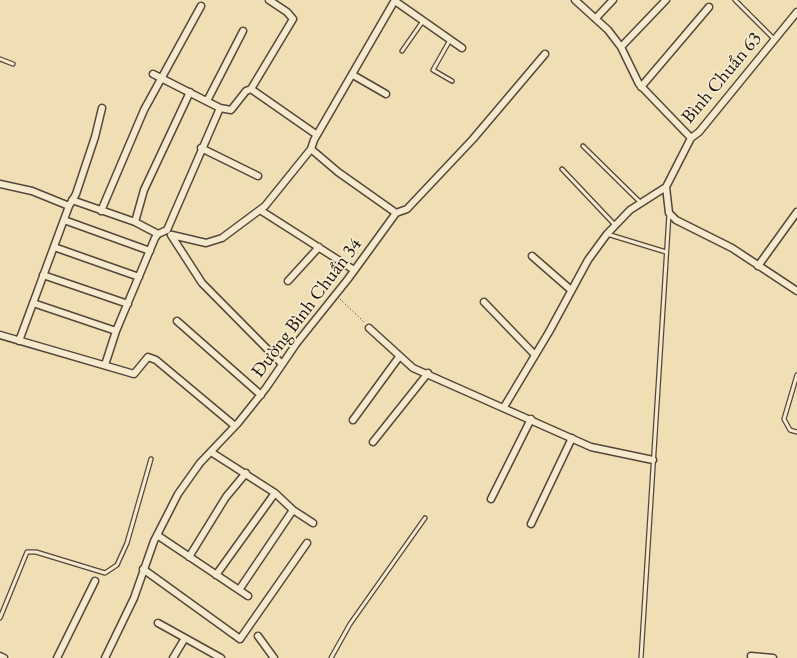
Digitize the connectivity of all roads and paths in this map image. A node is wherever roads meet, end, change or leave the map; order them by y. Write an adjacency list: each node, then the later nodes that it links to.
1 (269, 0): 26 (street)
2 (575, 0): 10 (street, Bình Chuẩn 63)
3 (613, 0): 10 (street)
4 (666, 0): 15 (street)
5 (735, 0): 13 (lane)
6 (395, 1): 11 (street); 22 (street)
7 (201, 6): 23 (street)
8 (709, 7): 25 (street)
9 (797, 12): 13 (street, Bình Chuẩn 63)
10 (596, 18): 15 (street, Bình Chuẩn 63)
11 (423, 21): 14 (street); 17 (lane)
12 (243, 31): 29 (street)
13 (774, 39): 33 (street, Bình Chuẩn 63)
14 (450, 40): 16 (street); 24 (lane)
15 (621, 47): 25 (street, Bình Chuẩn 63)
16 (462, 48)
17 (402, 51)
18 (545, 54): 46 (street, Đường Bình Chuẩn 34)
19 (0, 60): 20 (lane)
20 (13, 64)
21 (153, 74): 23 (street)
22 (352, 75): 28 (street); 32 (street)
23 (161, 78): 27 (street); 44 (street)
24 (452, 81)
25 (641, 87): 33 (street, Bình Chuẩn 63)
26 (251, 90): 31 (street); 32 (street)
27 (190, 92): 29 (street); 49 (street)
28 (386, 94)
29 (208, 101): 31 (street)
30 (102, 108): 41 (street)
31 (220, 108): 35 (street)
32 (317, 135): 36 (street)
33 (691, 138): 40 (street)
34 (583, 146): 42 (lane)
35 (201, 148): 38 (street); 51 (street)
36 (311, 149): 43 (street); 46 (street)
37 (562, 169): 50 (lane)
38 (258, 176)
39 (0, 184): 41 (street)
40 (666, 187): 42 (street); 47 (street)
41 (71, 203): 44 (street); 48 (street)
42 (640, 203): 50 (street)
43 (260, 210): 51 (street); 55 (street)
44 (102, 211): 49 (street)
45 (797, 212): 59 (street)
46 (396, 213): 60 (street, Đường Bình Chuẩn 34)
47 (669, 213): 57 (lane); 59 (street)
48 (64, 220): 54 (street); 56 (street)
49 (135, 222): 52 (street)
50 (614, 224): 53 (street)
51 (170, 232): 52 (street); 77 (street)
52 (158, 234): 56 (street)
53 (607, 234): 57 (lane); 64 (street)
54 (54, 247): 61 (street); 62 (street)
55 (318, 247): 60 (street); 63 (street)
56 (150, 251): 62 (street)
57 (666, 252): 91 (lane)
58 (532, 256): 64 (street)
59 (758, 266): 65 (street)
60 (354, 270): 66 (street, Đường Bình Chuẩn 34)
61 (44, 275): 68 (street); 69 (street)
62 (139, 277): 69 (street)
63 (288, 281)
64 (571, 290): 75 (street)
65 (797, 291)
66 (336, 295): 71 (path); 77 (street, Đường Bình Chuẩn 34)
67 (484, 302): 75 (street)
68 (33, 303): 72 (street); 74 (street)
69 (128, 304): 72 (street)
70 (177, 322): 81 (street)
71 (370, 328): 76 (street)
72 (116, 331): 78 (street)
73 (0, 335): 74 (street)
74 (19, 341): 78 (street)
75 (535, 355): 82 (street)
76 (399, 357): 79 (street); 84 (street)
77 (282, 364): 81 (street, Đường Bình Chuẩn 34)
78 (105, 365): 85 (street)
79 (428, 374): 82 (street); 88 (street)
80 (797, 375): 86 (lane)
81 (261, 395): 85 (street, Đường Bình Chuẩn 34)
82 (504, 407): 83 (street)
83 (531, 419): 87 (street); 94 (street)
84 (354, 420)
85 (235, 426): 89 (street, Đường Bình Chuẩn 34)
86 (797, 432)
87 (572, 438): 91 (street); 98 (street)
88 (374, 442)
89 (211, 452): 92 (street); 99 (street, Đường Bình Chuẩn 34)
90 (151, 459): 107 (lane)
91 (653, 460): 120 (lane)
92 (246, 473): 93 (street); 101 (street)
93 (275, 493): 95 (street); 103 (street)
94 (491, 499)
95 (293, 510): 97 (street); 105 (street)
96 (425, 518): 119 (lane)
97 (313, 523)
98 (531, 524)
99 (157, 535): 101 (street); 102 (street, Đường Bình Chuẩn 34)
100 (307, 544): 102 (street)
101 (189, 557): 103 (street)
102 (143, 568): 115 (street, Đường Bình Chuẩn 34)
103 (216, 575): 105 (street)
104 (95, 581): 114 (street)
105 (239, 590): 106 (street)
106 (248, 596)
107 (0, 618)
108 (158, 623): 110 (street)
109 (258, 636): 118 (street)
110 (185, 638): 116 (street); 117 (street)
111 (0, 656): 113 (street)
112 (751, 656): 121 (street)
113 (4, 658)
114 (57, 658)
115 (105, 658)
116 (173, 658)
117 (222, 658)
118 (274, 658)
119 (330, 658)
120 (641, 658)
121 (773, 658)

